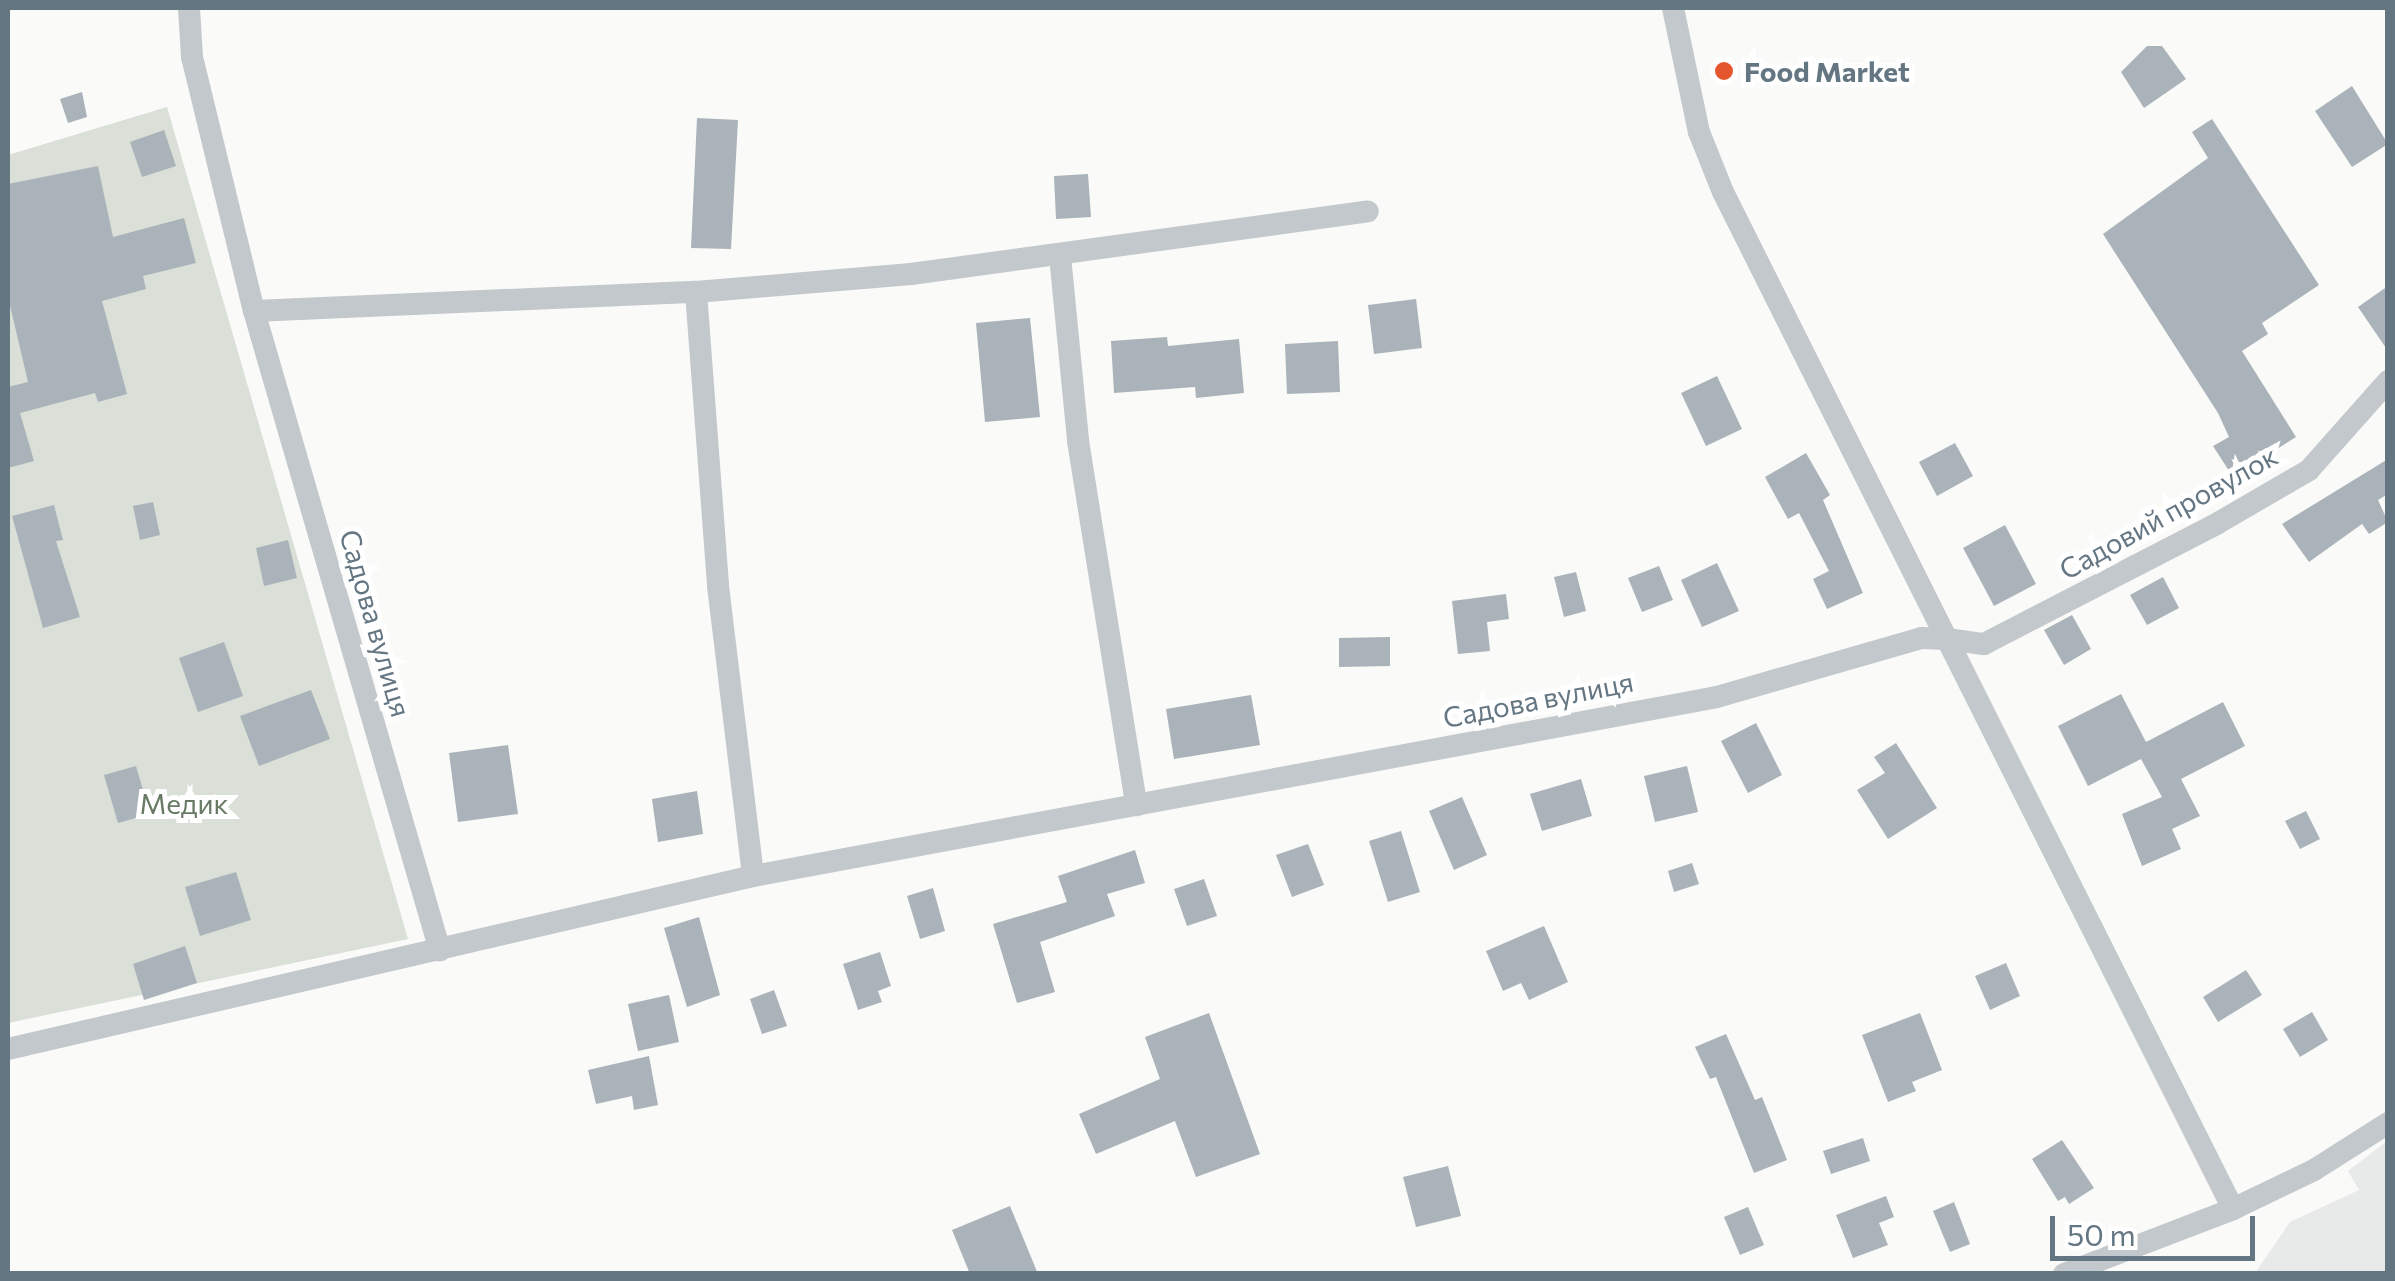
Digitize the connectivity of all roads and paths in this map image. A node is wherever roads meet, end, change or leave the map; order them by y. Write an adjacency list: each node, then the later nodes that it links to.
1 (189, 8): 6 (street, Садова вулиця)
2 (1673, 8): 8 (street)
3 (1368, 211): 4 (street)
4 (1060, 256): 5 (street); 9 (street)
5 (696, 292): 6 (street); 10 (street)
6 (254, 311): 11 (street, Садова вулиця)
7 (2388, 382): 8 (street, Садовий провулок)
8 (1947, 640): 9 (street, Садова вулиця); 14 (street)
9 (1136, 805): 10 (street, Садова вулиця)
10 (753, 876): 11 (street, Садова вулиця)
11 (440, 951): 12 (street, Садова вулиця)
12 (8, 1049)
13 (2388, 1123): 14 (street)
14 (2233, 1210): 15 (street)
15 (2064, 1274)

